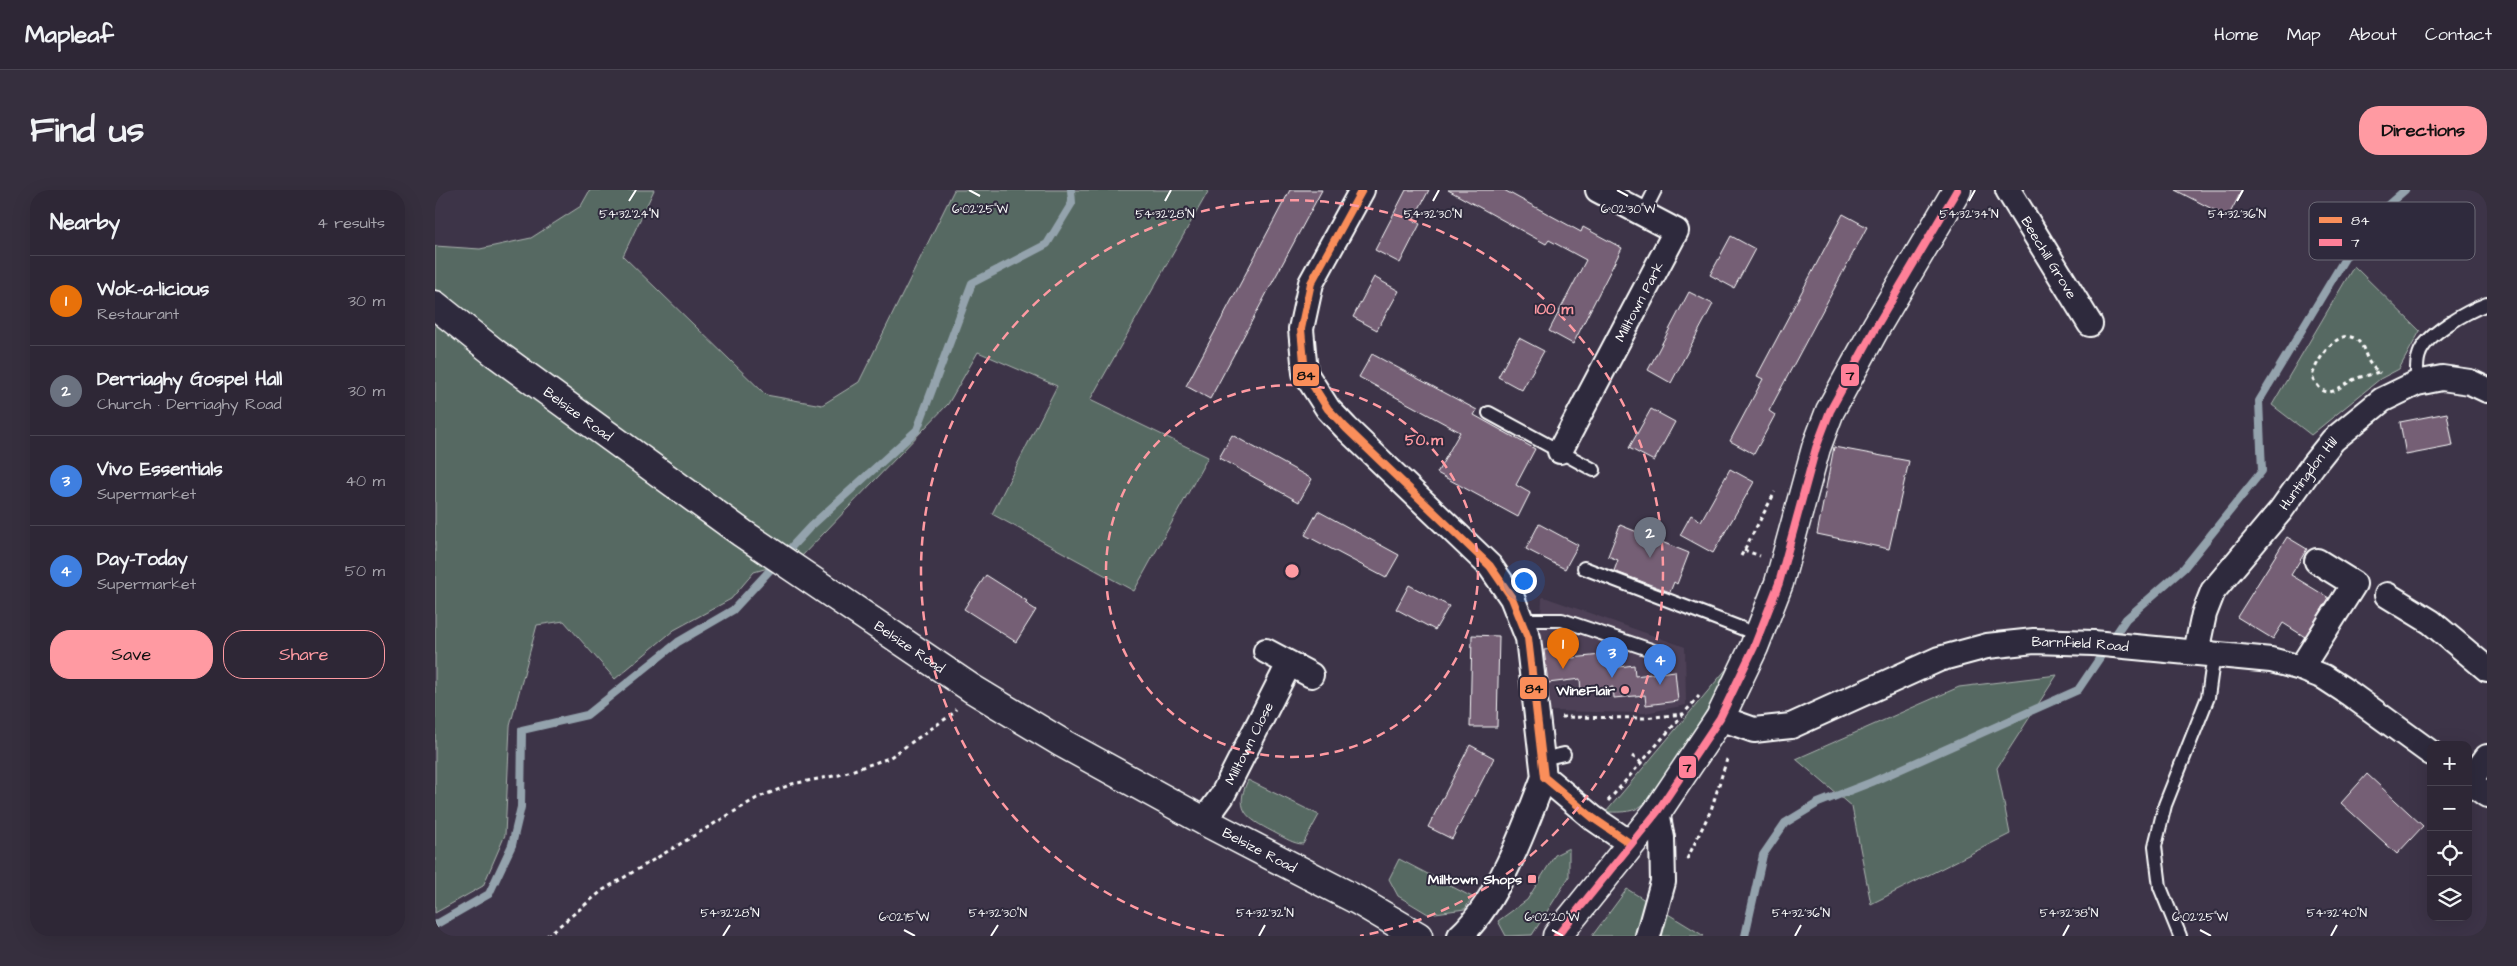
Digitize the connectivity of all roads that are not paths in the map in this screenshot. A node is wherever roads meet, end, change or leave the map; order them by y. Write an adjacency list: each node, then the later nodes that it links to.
1 (1362, 190): 18 (street)
2 (1598, 190): 6 (street, Milltown Park)
3 (1655, 190): 6 (lane)
4 (1957, 190): 19 (street)
5 (2008, 190): 9 (street, Beechill Grove)
6 (1643, 214): 13 (street, Milltown Park)
7 (2487, 304): 10 (lane)
8 (435, 305): 33 (street, Belsize Road)
9 (2089, 324)
10 (2417, 383): 11 (street, Huntingdon Hill); 21 (street, Huntingdon Hill)
11 (2487, 390)
12 (1489, 413): 13 (lane)
13 (1560, 451): 14 (lane)
14 (1594, 470)
15 (2317, 561): 24 (street)
16 (1584, 568): 19 (lane)
17 (2387, 596): 25 (street)
18 (1523, 620): 22 (lane); 30 (street)
19 (1759, 635): 27 (street)
20 (1266, 651): 23 (street)
21 (2205, 653): 24 (street, Barnfield Road); 27 (street, Barnfield Road); 39 (lane)
22 (1663, 654)
23 (1289, 664): 26 (street); 33 (street, Milltown Close)
24 (2301, 668): 28 (street, Barnfield Road)
25 (2487, 669)
26 (1311, 675)
27 (1729, 721): 32 (street)
28 (2427, 750)
29 (2487, 757): 31 (street)
30 (1550, 763): 34 (street); 36 (street)
31 (2475, 786)
32 (1657, 812): 34 (street); 38 (street)
33 (1204, 821): 35 (street, Belsize Road)
34 (1631, 844): 37 (street)
35 (1418, 936)
36 (1460, 936)
37 (1557, 936)
38 (1648, 936)
39 (2180, 936)

